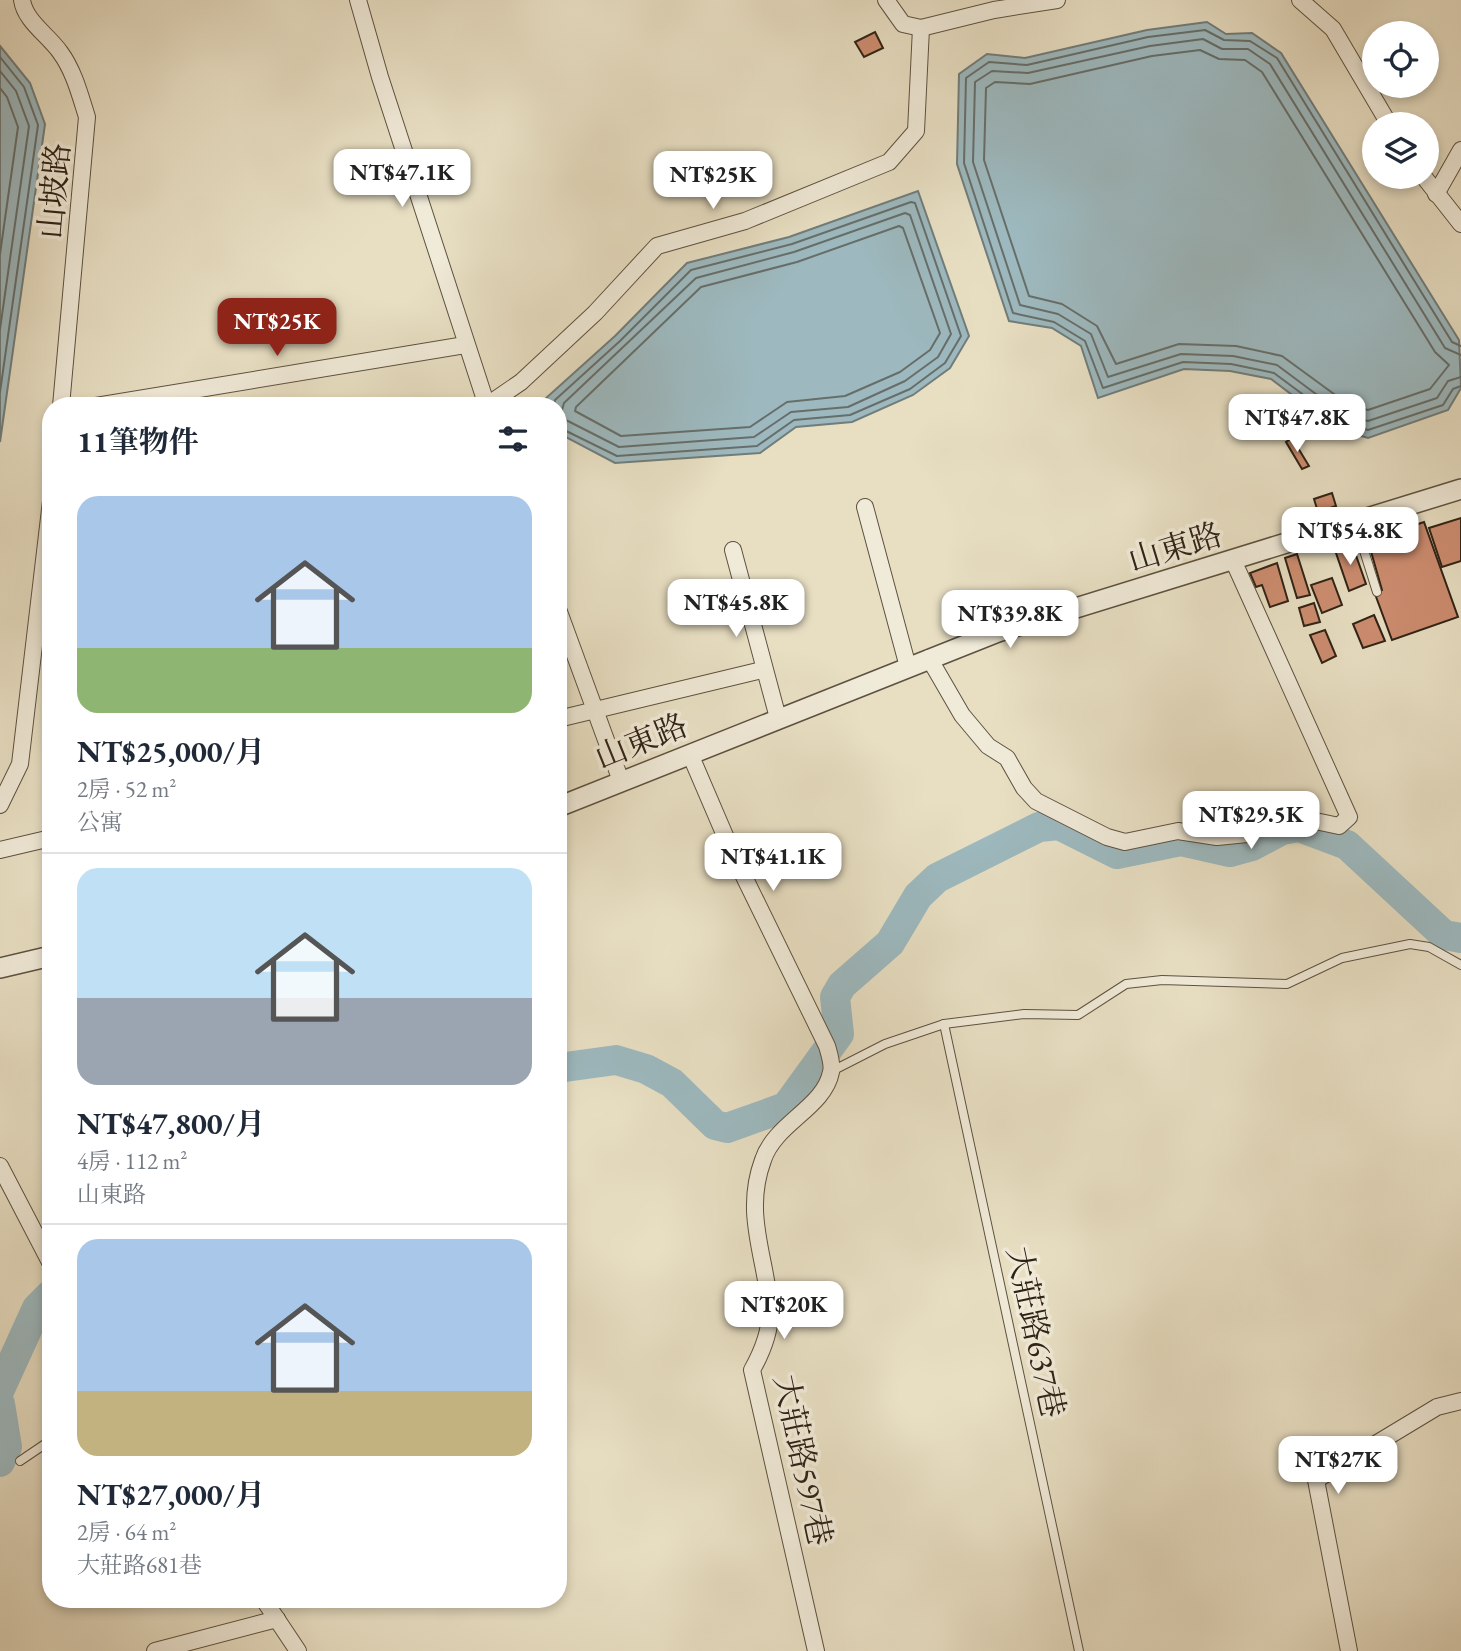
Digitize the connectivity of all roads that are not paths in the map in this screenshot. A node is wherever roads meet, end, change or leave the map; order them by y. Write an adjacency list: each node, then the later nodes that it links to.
1 (22, 0): 13 (street, 山坡路)
2 (358, 0): 12 (street)
3 (886, 0): 6 (street)
4 (1057, 0): 6 (street)
5 (1300, 0): 7 (street)
6 (921, 28): 16 (street)
7 (1382, 112)
8 (1461, 150): 10 (street)
9 (1432, 189): 10 (street)
10 (1436, 194): 11 (street)
11 (1461, 224)
12 (465, 345): 14 (street); 15 (street)
13 (62, 397)
14 (150, 397)
15 (483, 397)
16 (500, 397)
17 (1461, 489): 19 (street, 山東路)
18 (865, 507): 26 (street)
19 (1354, 522): 21 (street, 山東路); 23 (lane)
20 (733, 550): 27 (street)
21 (1233, 560): 25 (street, 山東路); 25 (street)
22 (42, 577): 34 (street)
23 (1377, 592)
24 (567, 634): 28 (street)
25 (929, 658): 26 (street, 山東路)
26 (908, 667): 30 (street, 山東路)
27 (762, 670): 28 (street); 30 (street)
28 (594, 710): 29 (street); 32 (street)
29 (567, 717)
30 (778, 719): 31 (street, 山東路)
31 (690, 754): 32 (street, 山東路); 41 (street)
32 (621, 782): 33 (street, 山東路)
33 (567, 803)
34 (0, 805)
35 (42, 840): 36 (street)
36 (0, 850)
37 (42, 958): 39 (street)
38 (1461, 965): 40 (lane)
39 (0, 968)
40 (944, 1024): 41 (lane); 52 (lane, 大莊路637巷)
41 (830, 1058): 51 (street, 大莊路597巷)
42 (0, 1166): 43 (street)
43 (42, 1248)
44 (1461, 1401): 53 (street)
45 (42, 1446): 46 (lane)
46 (20, 1461)
47 (269, 1608): 48 (street)
48 (277, 1619): 49 (street); 50 (street)
49 (155, 1651)
50 (298, 1651)
51 (816, 1651)
52 (1079, 1651)
53 (1349, 1651)

